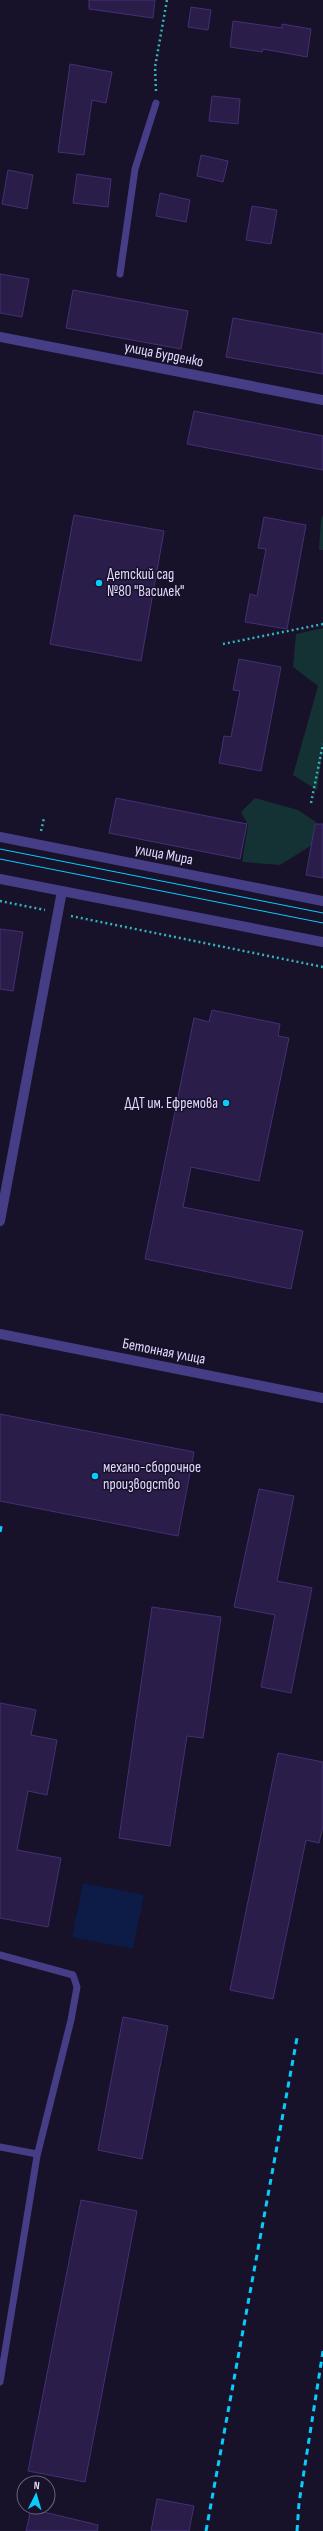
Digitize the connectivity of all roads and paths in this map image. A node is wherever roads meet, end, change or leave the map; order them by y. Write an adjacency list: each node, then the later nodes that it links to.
1 (167, 0): 2 (path)
2 (156, 103): 3 (lane)
3 (120, 274)
4 (0, 337): 5 (street, улица Бурденко)
5 (323, 400)
6 (323, 624): 7 (path)
7 (223, 644)
8 (323, 744): 9 (path)
9 (311, 804)
10 (44, 818): 11 (path)
11 (40, 832)
12 (0, 837): 16 (street, улица Мира)
13 (0, 879): 14 (street)
14 (62, 891): 17 (street); 18 (street)
15 (0, 901): 17 (path)
16 (323, 901)
17 (58, 913): 19 (path); 20 (street)
18 (323, 942)
19 (323, 967)
20 (0, 1221)
21 (0, 1334): 22 (street, Бетонная улица)
22 (323, 1398)
23 (0, 1955): 25 (lane)
24 (0, 2147): 25 (lane)
25 (37, 2154): 26 (lane)
26 (0, 2382)

